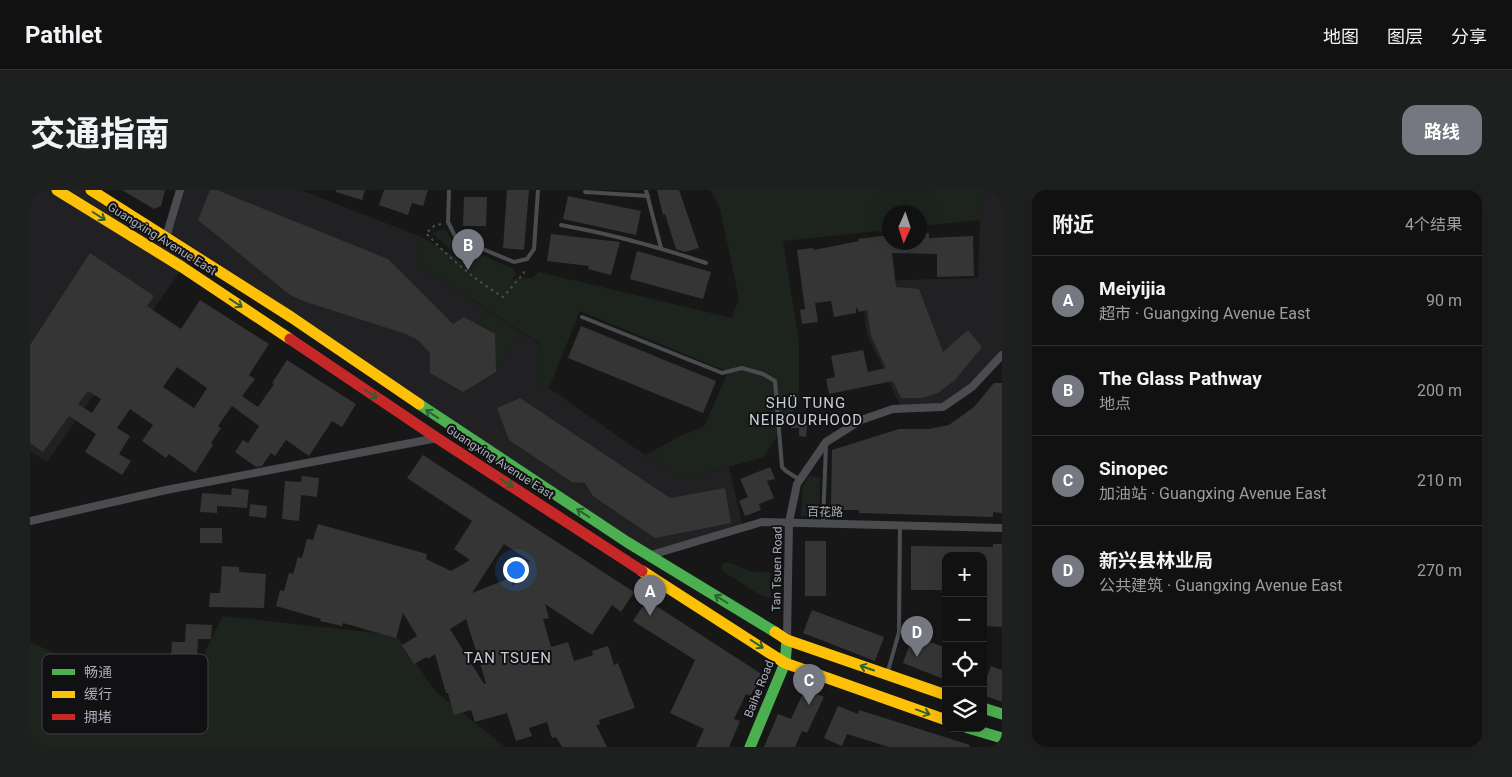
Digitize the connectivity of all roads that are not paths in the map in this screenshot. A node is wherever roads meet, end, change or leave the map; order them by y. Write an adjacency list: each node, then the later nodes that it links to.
1 (58, 190): 15 (main road, Guangxing Avenue East, one-way to 15)
2 (91, 190): 10 (main road, Guangxing Avenue East)
3 (180, 190): 10 (street)
4 (449, 190): 5 (lane)
5 (538, 190)
6 (646, 190): 8 (lane)
7 (585, 192): 8 (lane)
8 (648, 196): 11 (lane)
9 (561, 225): 11 (lane)
10 (166, 238): 23 (main road, Guangxing Avenue East, one-way to 10)
11 (661, 248): 12 (lane)
12 (706, 263)
13 (582, 318): 17 (lane)
14 (1002, 354): 16 (street, Tan Tsuen Road)
15 (437, 438): 18 (street); 25 (main road, Guangxing Avenue East, one-way to 25)
16 (826, 442): 17 (street, Tan Tsuen Road); 20 (lane)
17 (800, 480): 19 (street, Tan Tsuen Road)
18 (30, 521)
19 (789, 522): 20 (street, 百花路); 23 (street, 百花路); 24 (street, Tan Tsuen Road)
20 (823, 523): 21 (street, 百花路)
21 (900, 525): 22 (street, 百花路); 26 (lane)
22 (1002, 528)
23 (652, 555): 24 (main road, Guangxing Avenue East, one-way to 23)
24 (787, 640): 25 (main road, Baihe Road); 26 (main road, Guangxing Avenue East, one-way to 24)
25 (785, 662): 30 (main road, Guangxing Avenue East, one-way to 30); 33 (main road, Baihe Road)
26 (887, 675): 27 (main road, Guangxing Avenue East)
27 (942, 694)
28 (987, 709): 29 (main road)
29 (1002, 714)
30 (942, 719)
31 (982, 732): 32 (main road)
32 (1002, 738)
33 (750, 747)

